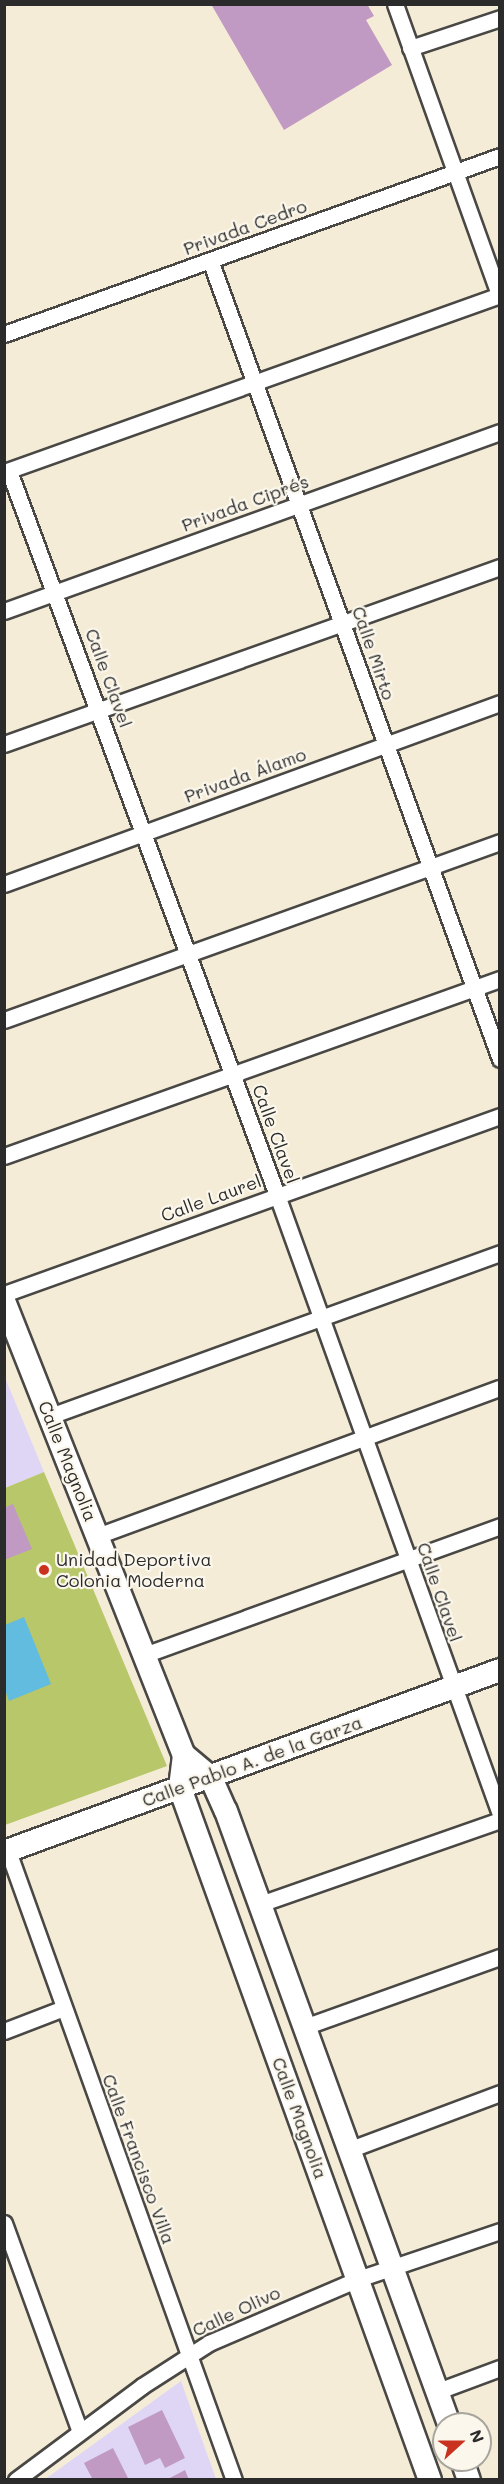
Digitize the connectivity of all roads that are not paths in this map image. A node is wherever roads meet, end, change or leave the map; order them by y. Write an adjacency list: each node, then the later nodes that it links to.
1 (395, 4): 3 (street)
2 (500, 18): 3 (street)
3 (410, 48): 5 (street)
4 (500, 156): 5 (street, Privada Cedro)
5 (454, 173): 6 (street, Privada Cedro); 7 (street)
6 (210, 260): 8 (street, Privada Cedro); 9 (street, Calle Mirto)
7 (499, 296): 9 (street)
8 (4, 334)
9 (254, 380): 11 (street); 12 (street, Calle Mirto)
10 (500, 432): 12 (street, Privada Ciprés)
11 (7, 472): 14 (street, Calle Clavel)
12 (299, 504): 14 (street, Privada Ciprés); 16 (street, Calle Mirto)
13 (500, 567): 16 (street)
14 (56, 592): 15 (street, Privada Ciprés); 18 (street, Calle Clavel)
15 (4, 611)
16 (343, 623): 18 (street); 20 (street, Calle Mirto)
17 (500, 703): 20 (street, Privada Álamo)
18 (100, 711): 19 (street); 21 (street, Calle Clavel)
19 (4, 744)
20 (385, 744): 21 (street, Privada Álamo); 23 (street, Calle Mirto)
21 (145, 832): 24 (street, Privada Álamo); 25 (street, Calle Clavel)
22 (500, 842): 23 (street)
23 (432, 867): 25 (street); 27 (street, Calle Mirto)
24 (4, 884)
25 (189, 954): 28 (street); 30 (street, Calle Clavel)
26 (500, 979): 27 (street)
27 (473, 988): 29 (street, Calle Mirto); 30 (street)
28 (4, 1020)
29 (500, 1059)
30 (233, 1075): 32 (street); 33 (street, Calle Clavel)
31 (500, 1116): 33 (street, Calle Laurel)
32 (4, 1156)
33 (277, 1195): 35 (street, Calle Laurel); 37 (street, Calle Clavel)
34 (500, 1253): 37 (street)
35 (4, 1294)
36 (4, 1301): 39 (street, Calle Magnolia)
37 (321, 1316): 39 (street); 40 (street, Calle Clavel)
38 (500, 1388): 40 (street)
39 (50, 1416): 42 (street, Calle Magnolia)
40 (364, 1436): 42 (street); 43 (street, Calle Clavel)
41 (500, 1526): 43 (street)
42 (97, 1536): 44 (street, Calle Magnolia)
43 (409, 1559): 44 (street); 46 (street, Calle Clavel)
44 (144, 1655): 47 (street, Calle Magnolia)
45 (500, 1670): 46 (street, Calle Pablo A. de la Garza)
46 (452, 1687): 48 (street, Calle Pablo A. de la Garza); 50 (street, Calle Clavel)
47 (184, 1755): 48 (street, Calle Magnolia); 49 (street, Calle Magnolia)
48 (211, 1778): 49 (street, Calle Pablo A. de la Garza); 53 (street, Calle Magnolia)
49 (180, 1788): 52 (street, Calle Pablo A. de la Garza); 63 (street, Calle Magnolia)
50 (500, 1814)
51 (500, 1820): 53 (street)
52 (6, 1852): 55 (street, Calle Francisco Villa)
53 (260, 1904): 56 (street, Calle Magnolia)
54 (500, 1957): 56 (street)
55 (64, 2008): 57 (street); 64 (street, Calle Francisco Villa)
56 (307, 2026): 59 (street, Calle Magnolia)
57 (4, 2031)
58 (500, 2093): 59 (street)
59 (351, 2149): 62 (street, Calle Magnolia)
60 (4, 2223): 68 (street)
61 (500, 2231): 62 (street, Calle Olivo)
62 (394, 2269): 63 (street, Calle Olivo); 66 (street, Calle Magnolia)
63 (358, 2278): 64 (street, Calle Olivo); 71 (street, Calle Magnolia)
64 (189, 2354): 68 (street, Calle Olivo); 70 (street, Calle Francisco Villa)
65 (500, 2368): 66 (street)
66 (438, 2391): 67 (street, Calle Magnolia)
67 (445, 2412)
68 (80, 2432): 69 (street, Calle Olivo)
69 (16, 2480)
70 (234, 2480)
71 (430, 2480)

